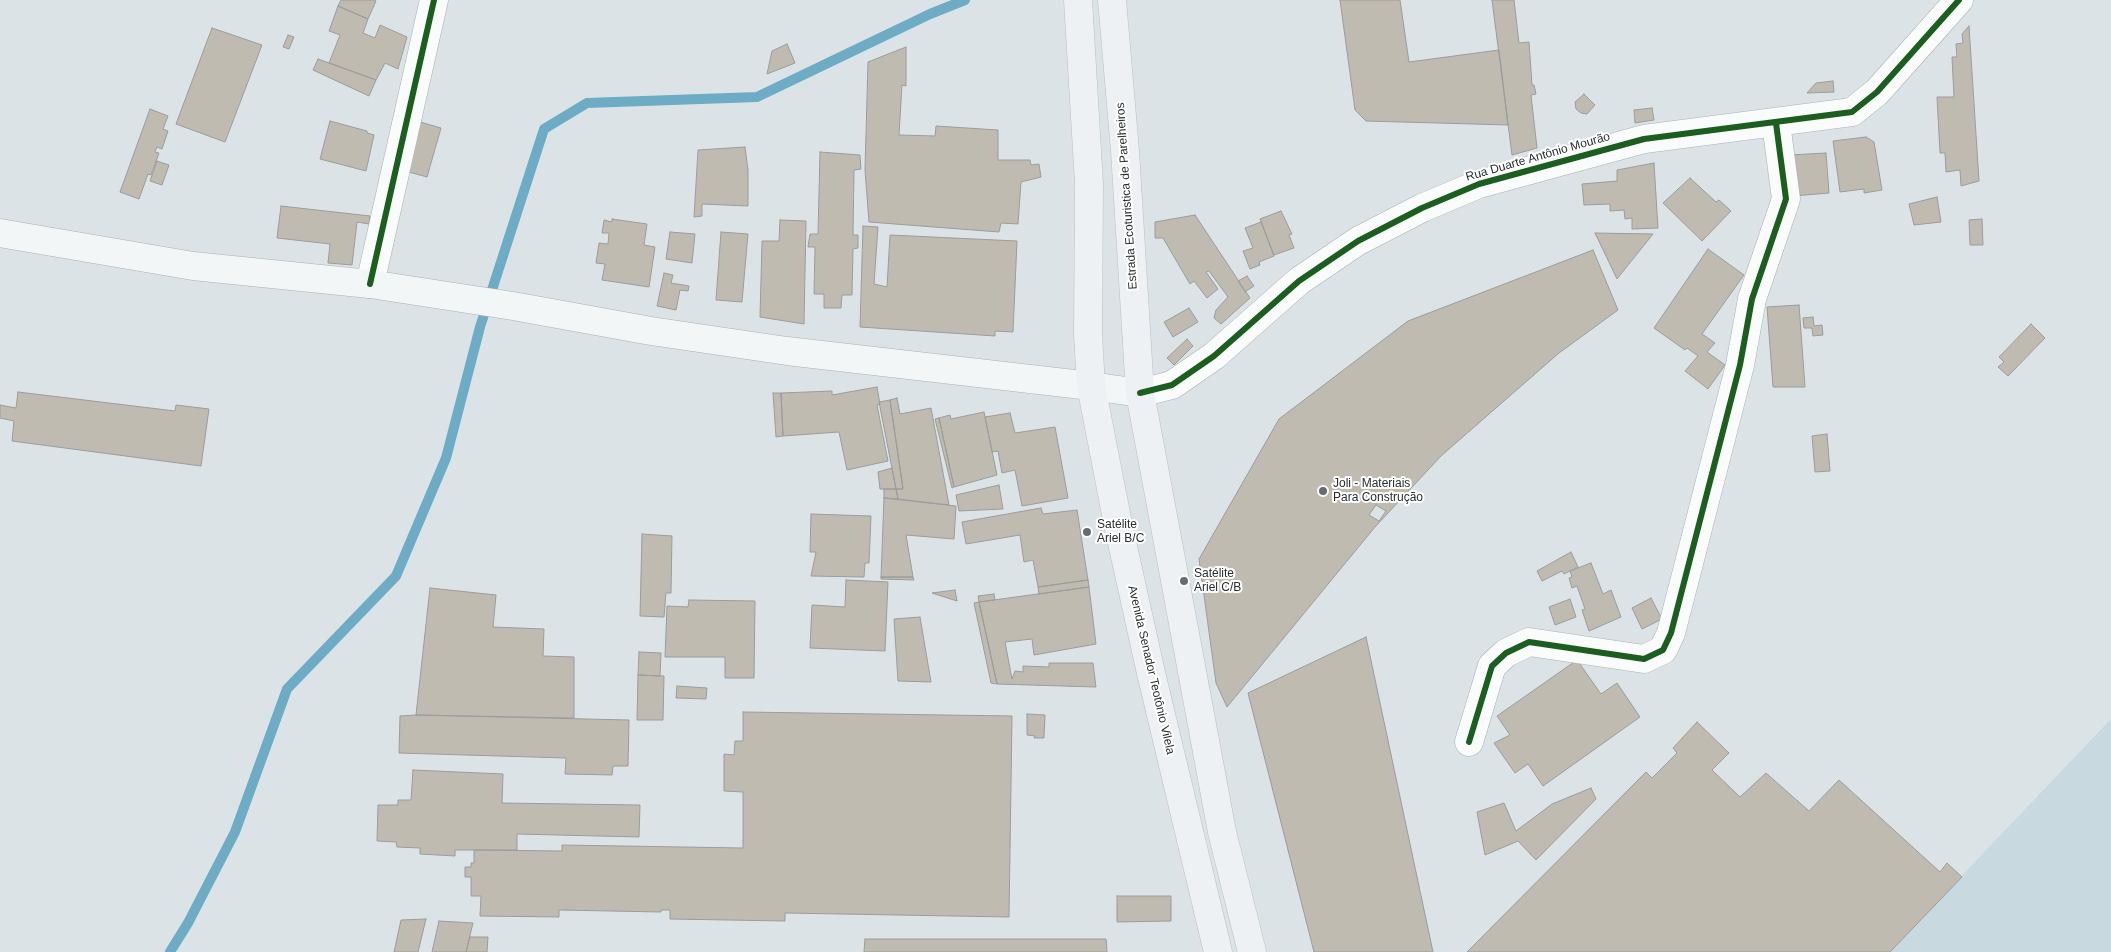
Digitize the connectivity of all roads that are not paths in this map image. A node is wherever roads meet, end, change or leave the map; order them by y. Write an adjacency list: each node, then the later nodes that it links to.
1 (434, 0): 7 (street)
2 (1078, 0): 8 (main road)
3 (1112, 0): 9 (main road, Estrada Ecoturistica de Parelheiros)
4 (1959, 0): 5 (street, Rua Duarte Antônio Mourão)
5 (1776, 123): 9 (street, Rua Duarte Antônio Mourão); 10 (street)
6 (0, 233): 7 (main road, Rua Duarte Antônio Mourão)
7 (370, 284): 8 (main road, Rua Duarte Antônio Mourão)
8 (1091, 386): 9 (main road, Rua Duarte Antônio Mourão); 11 (main road, Avenida Senador Teotônio Vilela)
9 (1140, 393): 12 (main road)
10 (1469, 742)
11 (1218, 952)
12 (1252, 952)

